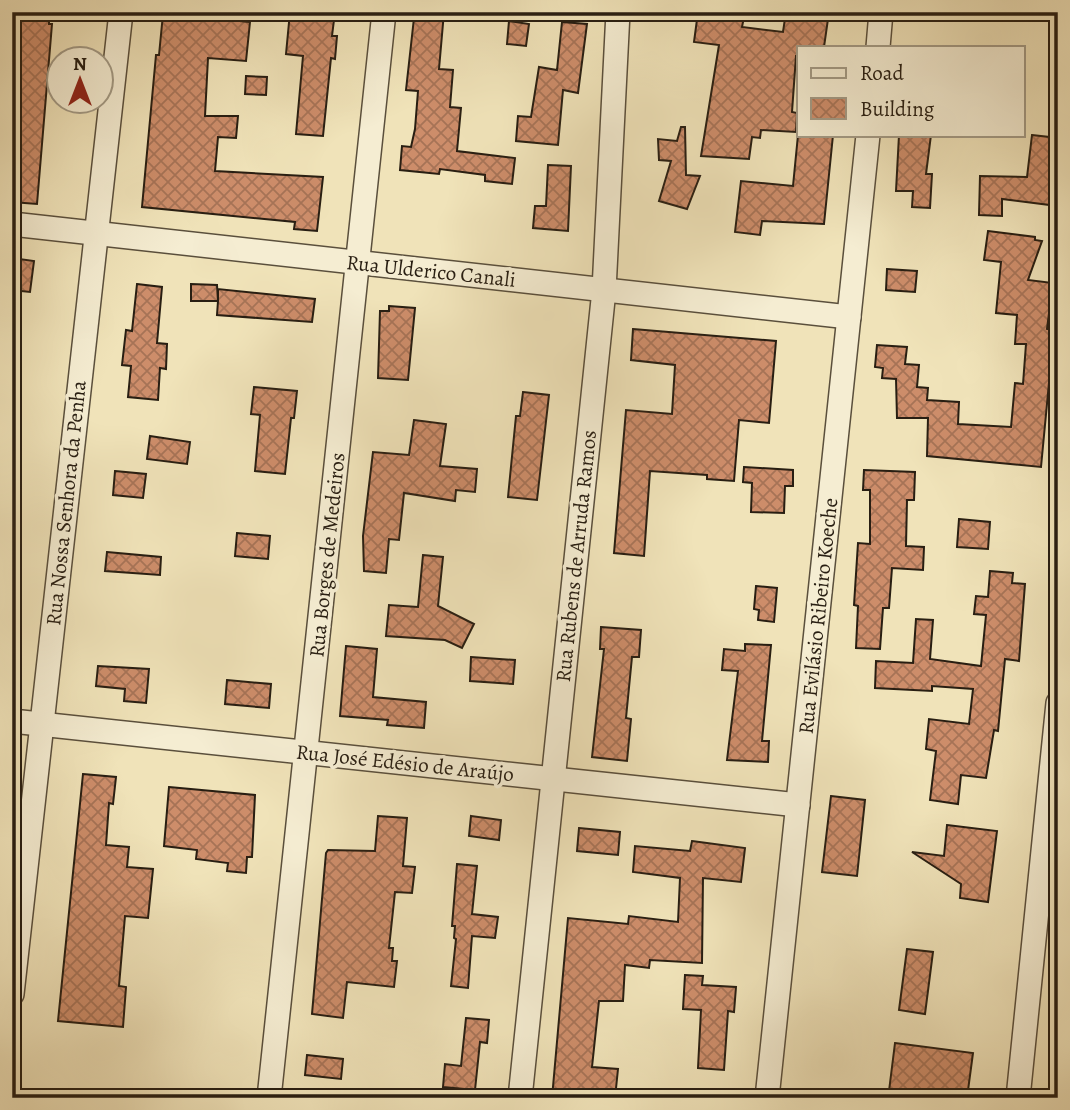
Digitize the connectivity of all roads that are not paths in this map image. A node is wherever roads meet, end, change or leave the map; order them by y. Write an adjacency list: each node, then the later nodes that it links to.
1 (121, 12): 8 (street, Rua Nossa Senhora da Penha)
2 (384, 12): 9 (street, Rua Borges de Medeiros)
3 (618, 12): 10 (street, Rua Rubens de Arruda Ramos)
4 (881, 12): 5 (street)
5 (878, 46)
6 (868, 136): 11 (street, Rua Evilásio Ribeiro Koeche)
7 (12, 224): 8 (street, Rua Ulderico Canali)
8 (96, 233): 9 (street, Rua Ulderico Canali); 14 (street, Rua Nossa Senhora da Penha)
9 (358, 263): 10 (street, Rua Ulderico Canali); 15 (street, Rua Borges de Medeiros)
10 (604, 290): 11 (street, Rua Ulderico Canali); 16 (street, Rua Rubens de Arruda Ramos)
11 (849, 317): 17 (street, Rua Evilásio Ribeiro Koeche)
12 (1058, 703): 18 (street)
13 (12, 721): 14 (street, Rua José Edésio de Araújo)
14 (42, 724): 15 (street, Rua José Edésio de Araújo); 19 (street, Rua Nossa Senhora da Penha)
15 (305, 752): 16 (street, Rua José Edésio de Araújo); 20 (street, Rua Borges de Medeiros)
16 (553, 779): 17 (street, Rua José Edésio de Araújo); 21 (street, Rua Rubens de Arruda Ramos)
17 (798, 805): 22 (street, Rua Evilásio Ribeiro Koeche)
18 (1048, 895): 23 (street)
19 (12, 994)
20 (269, 1098)
21 (520, 1098)
22 (767, 1098)
23 (1018, 1098)

